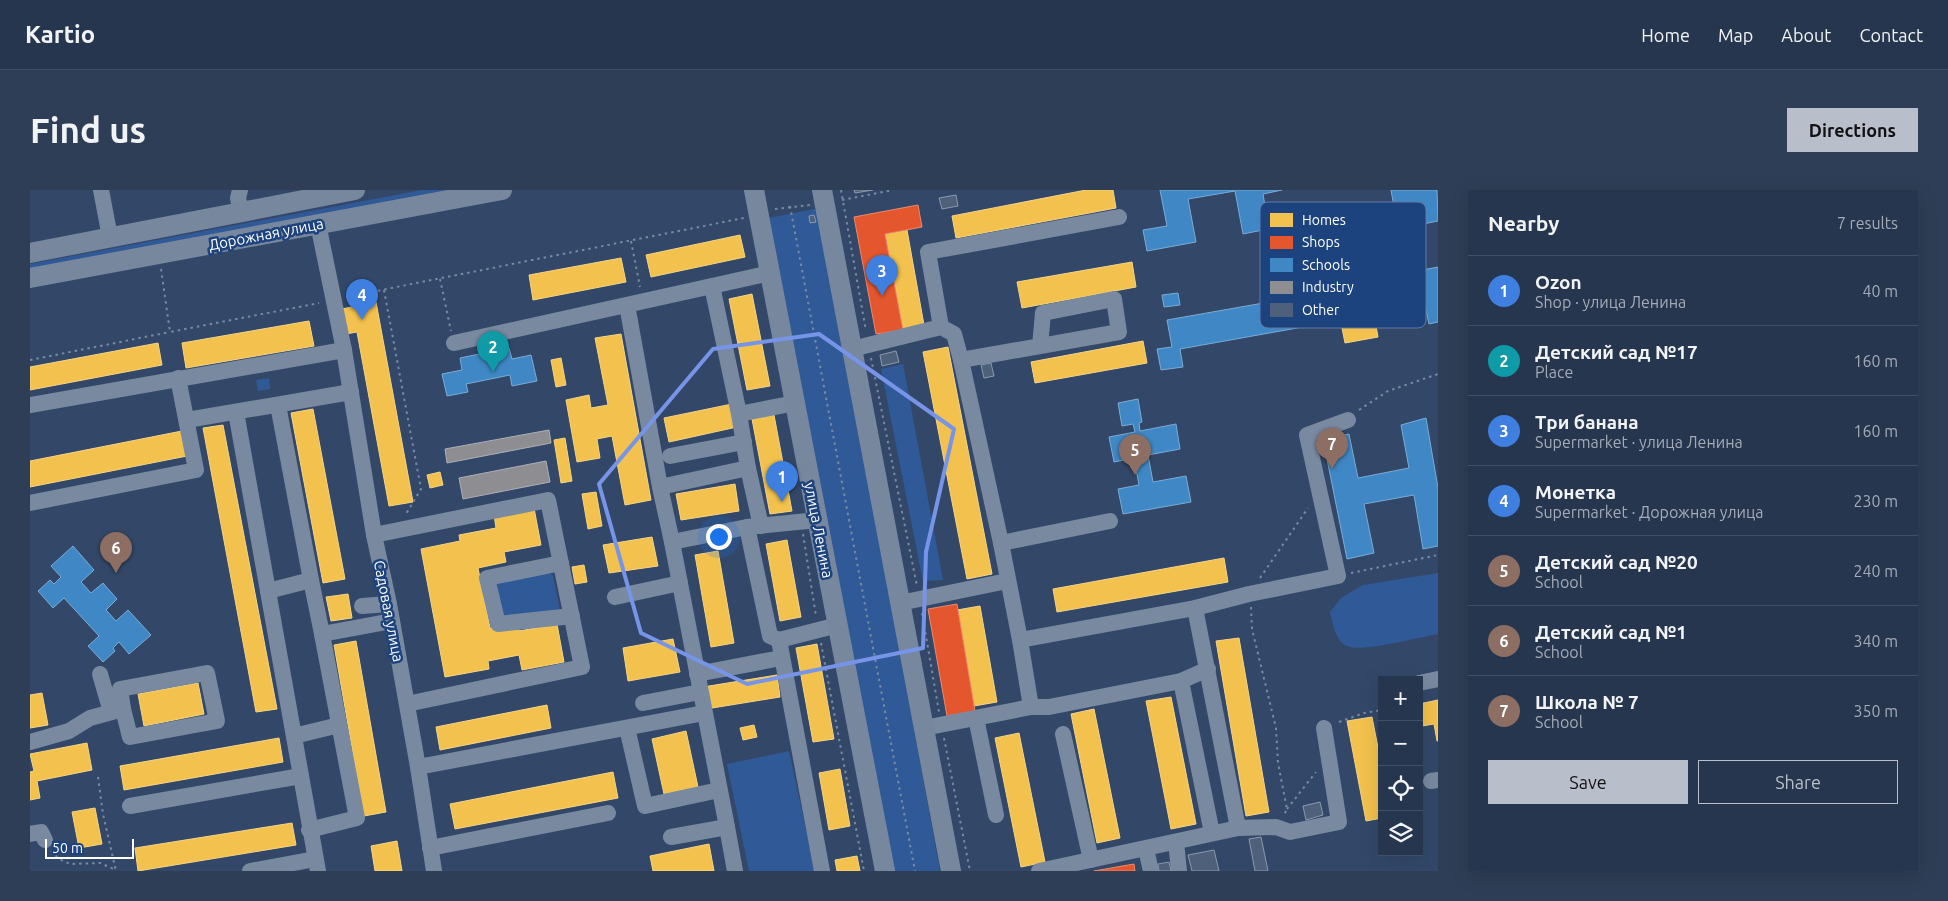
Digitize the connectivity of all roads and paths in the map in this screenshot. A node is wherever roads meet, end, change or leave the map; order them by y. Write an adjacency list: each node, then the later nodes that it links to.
1 (101, 190): 13 (street)
2 (240, 190): 9 (street)
3 (355, 190): 9 (main road, Дорожная улица)
4 (502, 190): 12 (main road, Дорожная улица)
5 (754, 190): 17 (main road, улица Ленина)
6 (822, 190): 28 (main road)
7 (841, 190): 28 (path)
8 (790, 206): 125 (path)
9 (242, 212): 13 (main road, Дорожная улица)
10 (1119, 217): 24 (street)
11 (745, 218): 14 (path)
12 (318, 224): 18 (main road, Дорожная улица); 22 (street, Садовая улица)
13 (110, 237): 15 (main road, Дорожная улица)
14 (631, 241): 19 (path); 23 (path)
15 (30, 253)
16 (161, 269): 25 (path)
17 (770, 273): 20 (street); 35 (main road, улица Ленина)
18 (30, 278)
19 (440, 279): 21 (path); 26 (path)
20 (712, 286): 23 (street); 39 (street)
21 (384, 290): 22 (path); 51 (path)
22 (334, 300): 25 (path); 29 (street, Садовая улица)
23 (635, 303): 26 (street); 45 (street)
24 (941, 327): 28 (street); 31 (street)
25 (170, 332): 30 (path)
26 (454, 343)
27 (1040, 346): 27 (street); 31 (street)
28 (860, 347): 64 (path); 65 (main road)
29 (344, 350): 33 (street); 34 (street, Садовая улица)
30 (30, 360)
31 (962, 360): 54 (street)
32 (1438, 374): 41 (path)
33 (178, 378): 36 (street); 40 (street)
34 (351, 392): 37 (street); 52 (street, Садовая улица)
35 (795, 403): 39 (street); 48 (main road, улица Ленина)
36 (30, 405)
37 (278, 405): 38 (street); 58 (street)
38 (236, 412): 40 (street); 61 (street)
39 (739, 414): 42 (street)
40 (187, 420): 47 (street)
41 (1348, 420): 46 (street)
42 (744, 442): 43 (street); 44 (street)
43 (670, 456)
44 (748, 468): 45 (street); 50 (street)
45 (660, 486): 53 (street)
46 (1319, 491): 57 (street); 62 (path)
47 (30, 503)
48 (818, 520): 50 (street); 71 (main road, улица Ленина)
49 (1110, 521): 54 (street)
50 (754, 527): 53 (street); 73 (street)
51 (396, 531): 52 (street); 56 (street)
52 (374, 535): 66 (street, Садовая улица)
53 (672, 542): 60 (street)
54 (1001, 543): 59 (street)
55 (1438, 555): 57 (path)
56 (561, 563): 69 (street); 69 (street)
57 (1338, 576): 62 (street)
58 (311, 580): 61 (street); 72 (street)
59 (1007, 581): 64 (street); 74 (street)
60 (680, 583): 63 (street); 78 (street)
61 (268, 591): 95 (street)
62 (1249, 594): 68 (street); 103 (path)
63 (615, 597)
64 (919, 599): 65 (street); 92 (path)
65 (900, 603): 92 (main road)
66 (389, 604): 67 (street); 70 (street, Садовая улица)
67 (362, 606)
68 (1195, 608): 74 (street); 76 (street)
69 (572, 616): 84 (street)
70 (392, 621): 72 (street); 84 (street, Садовая улица)
71 (838, 625): 73 (street); 124 (main road, улица Ленина)
72 (322, 634): 90 (street)
73 (779, 640): 75 (street)
74 (1020, 640): 85 (street)
75 (781, 658): 78 (street); 123 (street)
76 (1208, 669): 80 (street); 108 (street)
77 (100, 674): 86 (street)
78 (697, 674): 82 (street)
79 (1438, 679): 81 (street)
80 (1181, 681): 85 (street); 111 (street)
81 (1423, 682)
82 (700, 692): 83 (street); 88 (street)
83 (643, 703)
84 (407, 704): 98 (street, Садовая улица)
85 (1031, 707): 89 (street)
86 (117, 711): 86 (street); 96 (street)
87 (1378, 711): 91 (path)
88 (704, 713): 93 (street); 101 (street)
89 (976, 718): 92 (street); 105 (street)
90 (339, 725): 95 (street); 109 (street)
91 (1332, 725): 97 (street)
92 (932, 726): 126 (main road); 127 (path)
93 (627, 728): 98 (street); 101 (street)
94 (1063, 734): 117 (street)
95 (294, 736): 99 (street)
96 (30, 742)
97 (1328, 754): 103 (path); 107 (street)
98 (418, 767): 115 (street, Садовая улица)
99 (301, 776): 102 (street); 109 (street)
100 (98, 777): 119 (path)
101 (719, 790): 106 (street)
102 (130, 806)
103 (1287, 809): 107 (path)
104 (608, 814): 115 (street)
105 (996, 815)
106 (727, 827): 112 (street); 122 (street)
107 (1276, 827): 108 (street)
108 (1238, 828): 111 (street)
109 (310, 830): 118 (street)
110 (30, 834): 113 (street)
111 (1212, 834): 114 (street)
112 (671, 837)
113 (45, 840): 119 (path)
114 (1176, 842): 116 (street); 130 (street)
115 (430, 848): 121 (street, Садовая улица)
116 (1146, 849): 117 (street); 129 (street)
117 (1091, 860): 128 (street)
118 (317, 865): 120 (street)
119 (116, 870)
120 (250, 871)
121 (434, 871)
122 (735, 871)
123 (822, 871)
124 (885, 871)
125 (915, 871)
126 (951, 871)
127 (970, 871)
128 (1039, 871)
129 (1152, 871)
130 (1179, 871)

